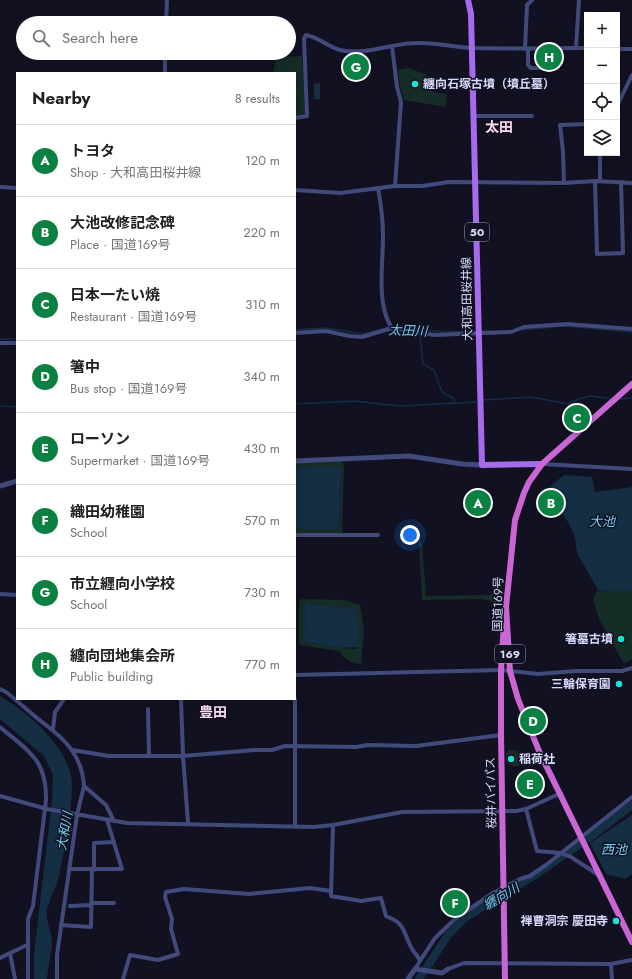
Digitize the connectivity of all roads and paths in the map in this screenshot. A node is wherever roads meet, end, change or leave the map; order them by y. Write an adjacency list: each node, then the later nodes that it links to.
1 (167, 0): 5 (street)
2 (468, 0): 7 (main road, 大和高田桜井線 / 50)
3 (532, 0): 10 (street)
4 (579, 0): 8 (street)
5 (166, 16)
6 (392, 46): 7 (street); 20 (street); 28 (street)
7 (472, 48): 10 (street); 18 (main road, 大和高田桜井線 / 50)
8 (576, 48): 9 (street); 10 (street)
9 (584, 48)
10 (526, 49): 14 (street)
11 (620, 49): 12 (street)
12 (632, 49)
13 (165, 60): 15 (street)
14 (550, 68)
15 (165, 72)
16 (632, 75): 17 (street)
17 (620, 100)
18 (474, 116): 19 (street); 24 (main road, 大和高田桜井線 / 50)
19 (532, 116)
20 (296, 118)
21 (584, 124): 26 (street)
22 (600, 156): 23 (street)
23 (597, 181): 25 (street); 25 (street); 26 (street)
24 (476, 182): 26 (street); 28 (street); 36 (main road, 大和高田桜井線 / 50)
25 (621, 182): 27 (street)
26 (564, 183)
27 (632, 183)
28 (395, 186): 31 (street)
29 (0, 187): 30 (street)
30 (16, 188)
31 (378, 188): 32 (street); 33 (street)
32 (296, 190)
33 (392, 328): 35 (street); 36 (street)
34 (632, 329): 36 (street)
35 (296, 333)
36 (478, 333): 44 (main road, 大和高田桜井線 / 50)
37 (0, 343): 38 (street)
38 (16, 343)
39 (632, 384): 40 (highway, 国道169号 / 169)
40 (556, 451): 42 (highway, 国道169号 / 169); 43 (street)
41 (296, 461): 44 (street)
42 (542, 464): 43 (street); 44 (main road); 52 (highway, 国道169号 / 169)
43 (556, 464): 45 (street)
44 (482, 465)
45 (632, 469)
46 (16, 480): 47 (street)
47 (0, 486)
48 (296, 534): 49 (street)
49 (378, 535)
50 (0, 594): 51 (street)
51 (16, 595)
52 (506, 607): 54 (highway, 桜井バイパス / 169); 55 (highway, 国道169号 / 169)
53 (632, 668): 55 (street)
54 (501, 670): 55 (street); 56 (street); 64 (highway, 桜井バイパス / 169)
55 (510, 671): 70 (highway, 国道169号 / 169)
56 (296, 675)
57 (0, 689): 63 (street)
58 (63, 700): 63 (street)
59 (181, 700): 68 (street)
60 (294, 700): 65 (street)
61 (148, 709): 67 (street)
62 (0, 727): 73 (street)
63 (53, 729): 66 (street)
64 (501, 735): 65 (street); 75 (highway, 桜井バイパス / 169)
65 (295, 746): 68 (street); 81 (street)
66 (72, 750): 67 (street); 69 (street)
67 (149, 756): 68 (street)
68 (183, 756): 79 (street)
69 (84, 786): 76 (street); 78 (street)
70 (561, 793): 74 (street); 82 (highway, 国道169号 / 169)
71 (0, 796): 73 (street)
72 (632, 797): 82 (street)
73 (46, 808): 76 (street); 95 (street)
74 (526, 809): 75 (street); 84 (street)
75 (502, 812): 80 (street); 88 (highway, 桜井バイパス / 169)
76 (75, 814): 77 (street); 85 (street)
77 (107, 820): 78 (street); 83 (street)
78 (114, 821): 79 (street)
79 (188, 823): 81 (street)
80 (333, 825): 81 (street); 89 (street)
81 (295, 826)
82 (581, 836): 84 (street); 87 (highway, 国道169号 / 169)
83 (114, 842): 86 (street); 86 (street)
84 (561, 854): 87 (street); 88 (street)
85 (69, 869): 86 (street); 93 (street)
86 (93, 870): 91 (street)
87 (600, 876): 94 (highway, 国道169号 / 169)
88 (503, 889): 99 (street); 100 (highway, 桜井バイパス / 169)
89 (331, 892): 99 (street); 107 (street)
90 (114, 903): 91 (street)
91 (91, 904): 92 (street); 93 (street)
92 (70, 906)
93 (61, 925): 106 (street)
94 (632, 942)
95 (27, 945): 96 (street); 105 (street)
96 (10, 953): 97 (street); 104 (street)
97 (0, 958)
98 (632, 960): 101 (street)
99 (420, 961): 102 (street)
100 (505, 963): 101 (street); 103 (street); 109 (highway, 桜井バイパス / 169)
101 (611, 964): 110 (street)
102 (416, 969): 103 (street); 108 (street)
103 (448, 969)
104 (14, 979)
105 (28, 979)
106 (57, 979)
107 (123, 979)
108 (408, 979)
109 (506, 979)
110 (612, 979)

